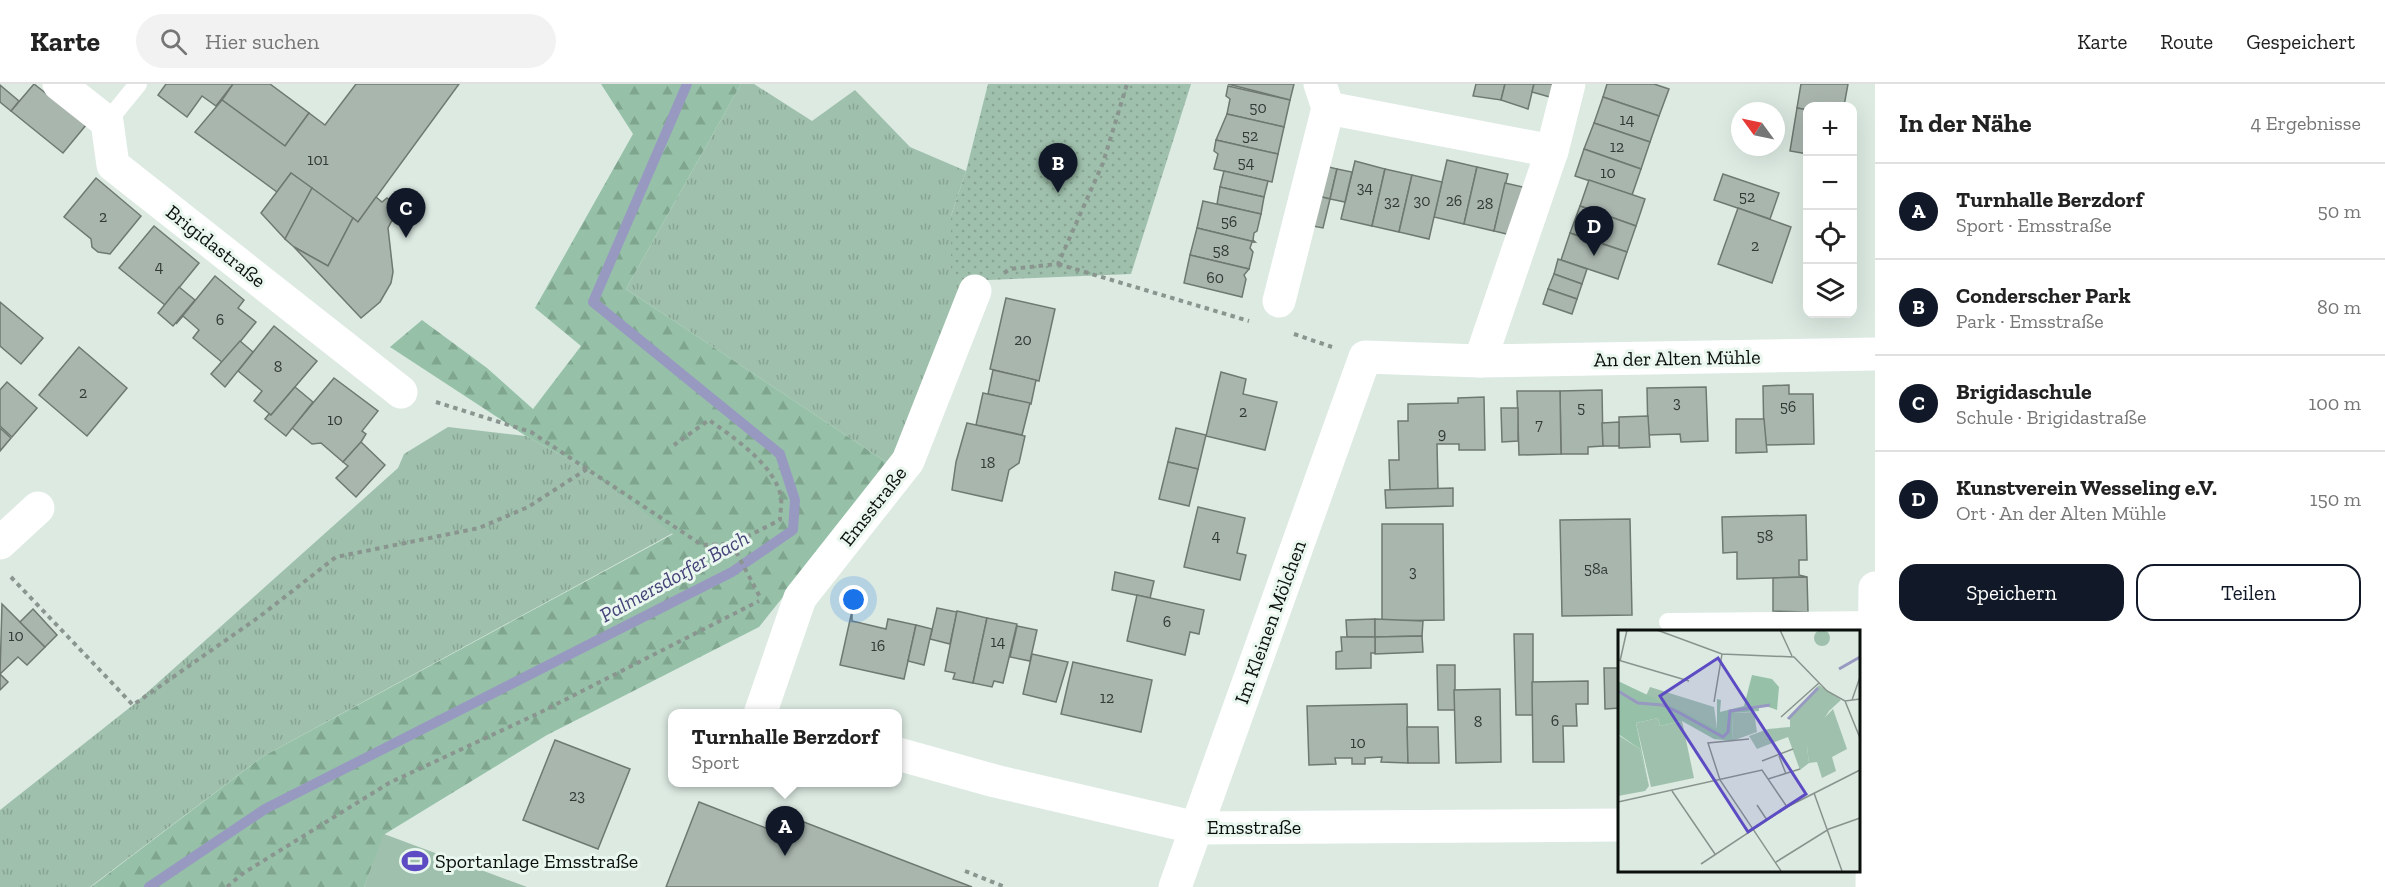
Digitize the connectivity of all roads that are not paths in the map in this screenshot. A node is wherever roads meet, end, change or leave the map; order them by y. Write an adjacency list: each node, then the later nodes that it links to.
1 (59, 84): 5 (street)
2 (138, 84): 5 (lane)
3 (1569, 84): 6 (street)
4 (1324, 96): 6 (street); 8 (street)
5 (106, 122): 12 (street, Brigidastraße)
6 (1552, 151): 11 (street)
7 (975, 291): 18 (street, Emsstraße)
8 (1268, 312)
9 (1875, 354): 11 (street, An der Alten Mühle)
10 (1365, 357): 11 (street, An der Alten Mühle); 22 (street, Im Kleinen Mölchen)
11 (1480, 361)
12 (401, 392)
13 (38, 508): 14 (street)
14 (4, 558)
15 (1875, 588): 16 (street)
16 (1875, 620): 17 (lane); 20 (street)
17 (1668, 622)
18 (762, 709)
19 (902, 755): 22 (street, Emsstraße)
20 (1868, 823): 24 (street)
21 (1618, 825): 22 (street, Emsstraße)
22 (1197, 828): 23 (street, Im Kleinen Mölchen)
23 (1175, 887)
24 (1872, 887)

